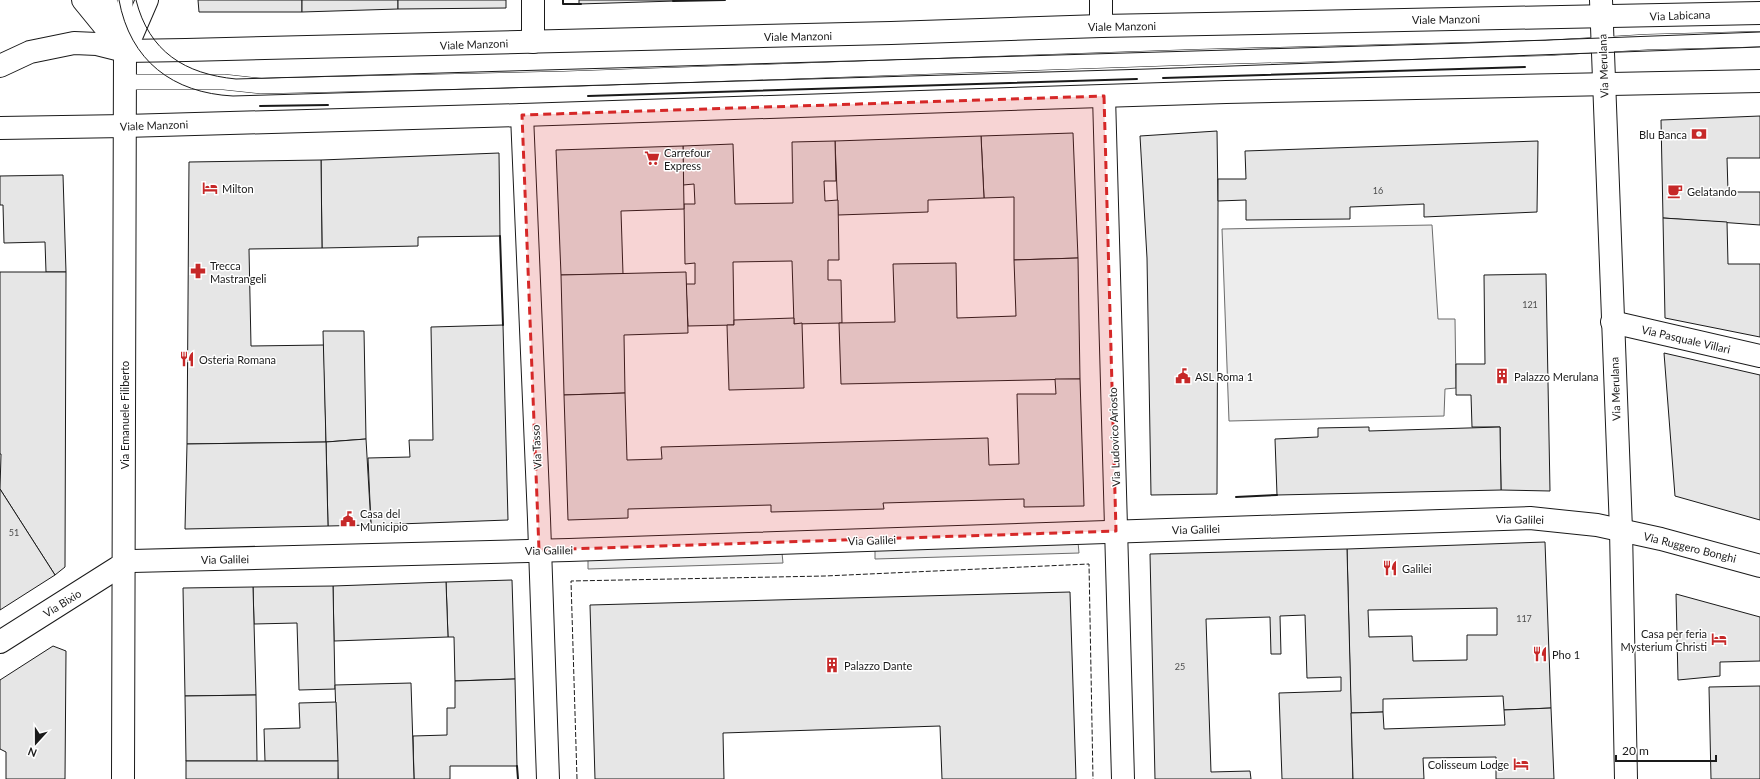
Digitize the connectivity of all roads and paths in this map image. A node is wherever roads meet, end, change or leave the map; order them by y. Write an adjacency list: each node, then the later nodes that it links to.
1 (83, 0): 13 (main road)
2 (105, 0): 13 (main road, Via Emanuele Filiberto)
3 (125, 0): 13 (lane, Via Emanuele Filiberto)
4 (147, 0): 13 (main road, Via Emanuele Filiberto)
5 (532, 0): 11 (main road)
6 (1100, 0): 9 (main road)
7 (1601, 8): 8 (main road, Via Labicana); 9 (main road, Viale Manzoni); 12 (main road, Via Merulana)
8 (1760, 13)
9 (1101, 26): 11 (main road, Viale Manzoni)
10 (1760, 39): 12 (lane)
11 (533, 42): 13 (main road, Viale Manzoni)
12 (1602, 45): 16 (lane); 17 (main road, Via Merulana)
13 (125, 51): 14 (main road, Viale Manzoni); 16 (main road, Via Emanuele Filiberto)
14 (0, 66)
15 (1760, 81): 17 (main road)
16 (125, 82): 20 (main road, Via Emanuele Filiberto)
17 (1603, 85): 18 (main road, Viale Manzoni); 22 (main road, Via Merulana)
18 (1104, 96): 19 (main road, Viale Manzoni); 25 (main road, Via Ludovico Ariosto)
19 (522, 115): 20 (main road, Viale Manzoni); 26 (main road, Via Tasso)
20 (125, 126): 21 (main road, Viale Manzoni); 27 (main road, Via Emanuele Filiberto)
21 (0, 128)
22 (1612, 322): 23 (main road, Via Pasquale Villari); 24 (main road, Via Merulana)
23 (1760, 356)
24 (1621, 530): 25 (main road, Via Galilei); 28 (main road, Via Ruggero Bonghi); 33 (main road, Via Merulana)
25 (1116, 531): 26 (main road, Via Galilei); 32 (main road, Via Ludovico Ariosto)
26 (540, 550): 27 (main road, Via Galilei); 31 (main road, Via Tasso)
27 (124, 564): 29 (main road, Via Bixio); 30 (main road, Via Emanuele Filiberto)
28 (1760, 566)
29 (0, 642)
30 (123, 779)
31 (548, 779)
32 (1123, 779)
33 (1626, 779)

